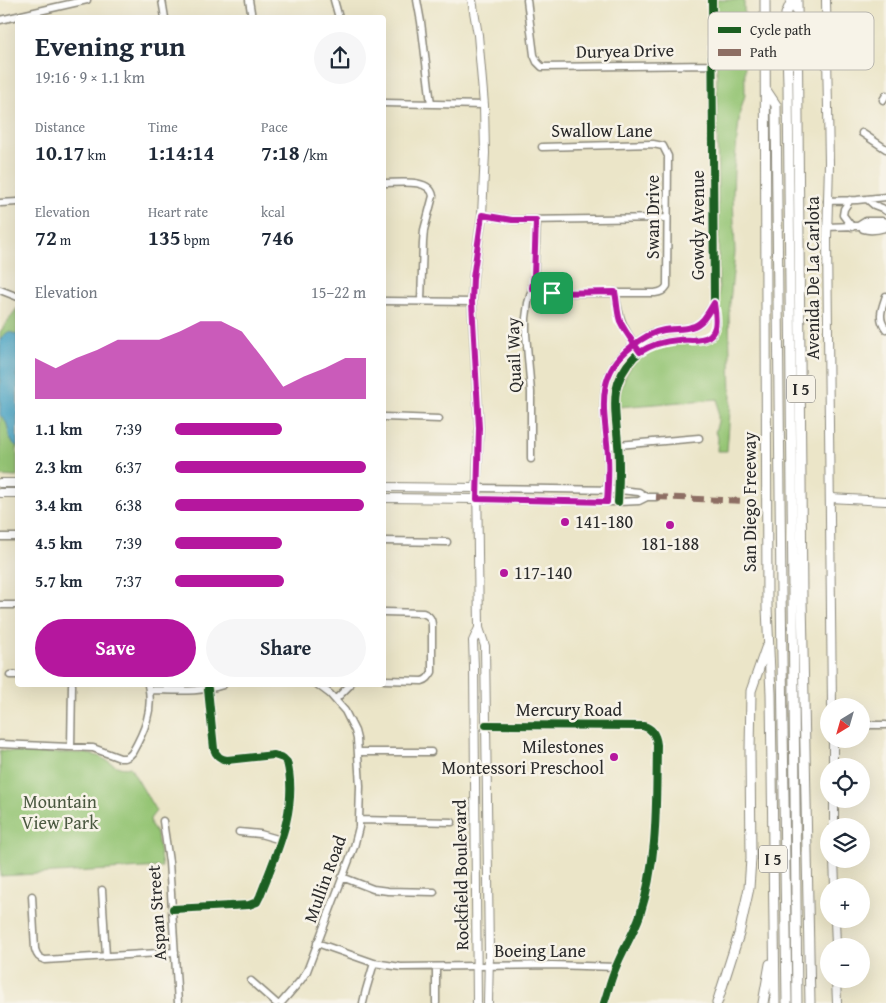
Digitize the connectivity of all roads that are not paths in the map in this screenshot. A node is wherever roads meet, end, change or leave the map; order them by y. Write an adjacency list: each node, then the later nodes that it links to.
1 (87, 0): 10 (street)
2 (162, 0): 11 (street)
3 (249, 0): 12 (street)
4 (334, 0): 13 (street)
5 (417, 0): 24 (street)
6 (472, 0): 25 (main road, Rockfield Boulevard)
7 (527, 0): 16 (street, Duryea Drive)
8 (792, 0): 9 (highway)
9 (787, 12)
10 (22, 15)
11 (164, 15)
12 (252, 15)
13 (338, 15)
14 (15, 17): 15 (street)
15 (0, 20)
16 (708, 65)
17 (713, 70): 52 (street, Gowdy Avenue)
18 (766, 70): 22 (highway, San Diego Freeway / I 5)
19 (788, 70): 139 (highway)
20 (798, 70): 140 (highway, I 5)
21 (827, 70): 34 (main road, Avenida De La Carlota)
22 (766, 89): 86 (highway, San Diego Freeway / I 5); 138 (highway)
23 (386, 103): 24 (street)
24 (431, 104): 25 (street)
25 (484, 105): 38 (main road, Rockfield Boulevard)
26 (862, 133): 29 (street)
27 (663, 146): 28 (street, Swallow Lane); 39 (street, Swan Drive)
28 (542, 147)
29 (886, 149)
30 (386, 183): 50 (street)
31 (886, 197): 32 (street)
32 (867, 199): 33 (street); 37 (street)
33 (850, 200): 34 (street); 42 (street)
34 (827, 201): 43 (main road, Avenida De La Carlota)
35 (15, 202): 36 (street)
36 (0, 203)
37 (886, 211)
38 (482, 215): 40 (street); 51 (main road, Rockfield Boulevard)
39 (667, 218): 40 (street); 46 (street, Swan Drive)
40 (536, 220): 44 (street, Quail Way)
41 (886, 224): 42 (street)
42 (854, 226): 43 (street)
43 (827, 227): 73 (main road, Avenida De La Carlota)
44 (532, 288): 46 (street); 61 (street, Quail Way)
45 (0, 290): 47 (street)
46 (615, 292): 54 (street)
47 (15, 296)
48 (886, 296): 53 (street)
49 (386, 301): 50 (street)
50 (421, 301): 51 (street)
51 (472, 302): 65 (main road, Rockfield Boulevard)
52 (714, 303): 54 (street, Gowdy Avenue); 55 (street, Gowdy Avenue)
53 (886, 329)
54 (634, 344): 55 (street); 60 (street, Gowdy Avenue)
55 (640, 352): 59 (street, Gowdy Avenue)
56 (386, 417): 57 (street)
57 (439, 419)
58 (699, 438): 59 (street)
59 (618, 445): 60 (street); 66 (street, Gowdy Avenue)
60 (607, 446): 67 (street, Gowdy Avenue)
61 (531, 459)
62 (0, 483): 63 (main road)
63 (15, 483)
64 (386, 487): 65 (main road)
65 (477, 488): 67 (street); 74 (main road, Rockfield Boulevard)
66 (619, 490): 67 (street); 70 (street); 77 (street, Gowdy Avenue)
67 (608, 491): 76 (street, Gowdy Avenue)
68 (0, 493): 69 (main road)
69 (15, 493)
70 (647, 497): 71 (street); 77 (street)
71 (656, 497)
72 (386, 498): 74 (main road)
73 (830, 498): 75 (main road); 96 (main road, Avenida De La Carlota)
74 (477, 499): 76 (street); 85 (main road, Rockfield Boulevard)
75 (886, 501)
76 (607, 502): 77 (street)
77 (618, 502)
78 (0, 537): 79 (street)
79 (15, 537)
80 (386, 541): 81 (street)
81 (448, 542)
82 (0, 605): 83 (street)
83 (15, 605)
84 (386, 612): 89 (street)
85 (479, 628): 98 (main road, Rockfield Boulevard); 99 (main road, Rockfield Boulevard)
86 (768, 644): 116 (highway, San Diego Freeway / I 5); 135 (highway)
87 (10, 675): 88 (street)
88 (15, 675)
89 (386, 680)
90 (72, 687): 103 (street)
91 (148, 687): 95 (street); 103 (street)
92 (216, 687): 95 (street)
93 (321, 687): 97 (street, Mullin Road)
94 (348, 687): 97 (street)
95 (208, 689): 110 (street)
96 (832, 698)
97 (336, 699): 104 (street, Mullin Road)
98 (474, 716): 99 (main road); 121 (main road, Rockfield Boulevard)
99 (486, 725): 122 (main road, Rockfield Boulevard); 124 (street, Mercury Road)
100 (870, 725): 101 (street)
101 (886, 725)
102 (0, 744): 103 (street)
103 (71, 747)
104 (359, 752): 105 (street); 106 (street, Mullin Road)
105 (431, 752)
106 (359, 820): 108 (street); 111 (street, Mullin Road)
107 (163, 821): 115 (street, Aspan Street)
108 (452, 822)
109 (238, 832): 110 (street)
110 (281, 840): 115 (street)
111 (342, 877): 113 (street); 117 (street, Mullin Road)
112 (102, 890): 119 (street)
113 (434, 892)
114 (32, 896): 119 (street)
115 (172, 909): 118 (street, Aspan Street)
116 (774, 941): 136 (highway); 137 (highway, San Diego Freeway / I 5)
117 (317, 943): 120 (street, Boeing Lane); 129 (street, Mullin Road)
118 (174, 952): 119 (street); 127 (street, Aspan Street)
119 (106, 956)
120 (374, 963): 123 (street, Boeing Lane); 130 (street)
121 (478, 966): 122 (street, Boeing Lane); 123 (street, Boeing Lane); 132 (main road, Rockfield Boulevard)
122 (489, 966): 124 (street, Boeing Lane); 133 (main road, Rockfield Boulevard)
123 (436, 967): 131 (street)
124 (616, 967): 134 (street)
125 (251, 981): 128 (street)
126 (836, 988): 141 (main road)
127 (178, 1003)
128 (276, 1003)
129 (281, 1003)
130 (363, 1003)
131 (436, 1003)
132 (478, 1003)
133 (488, 1003)
134 (604, 1003)
135 (717, 1003)
136 (764, 1003)
137 (776, 1003)
138 (787, 1003)
139 (797, 1003)
140 (810, 1003)
141 (837, 1003)

